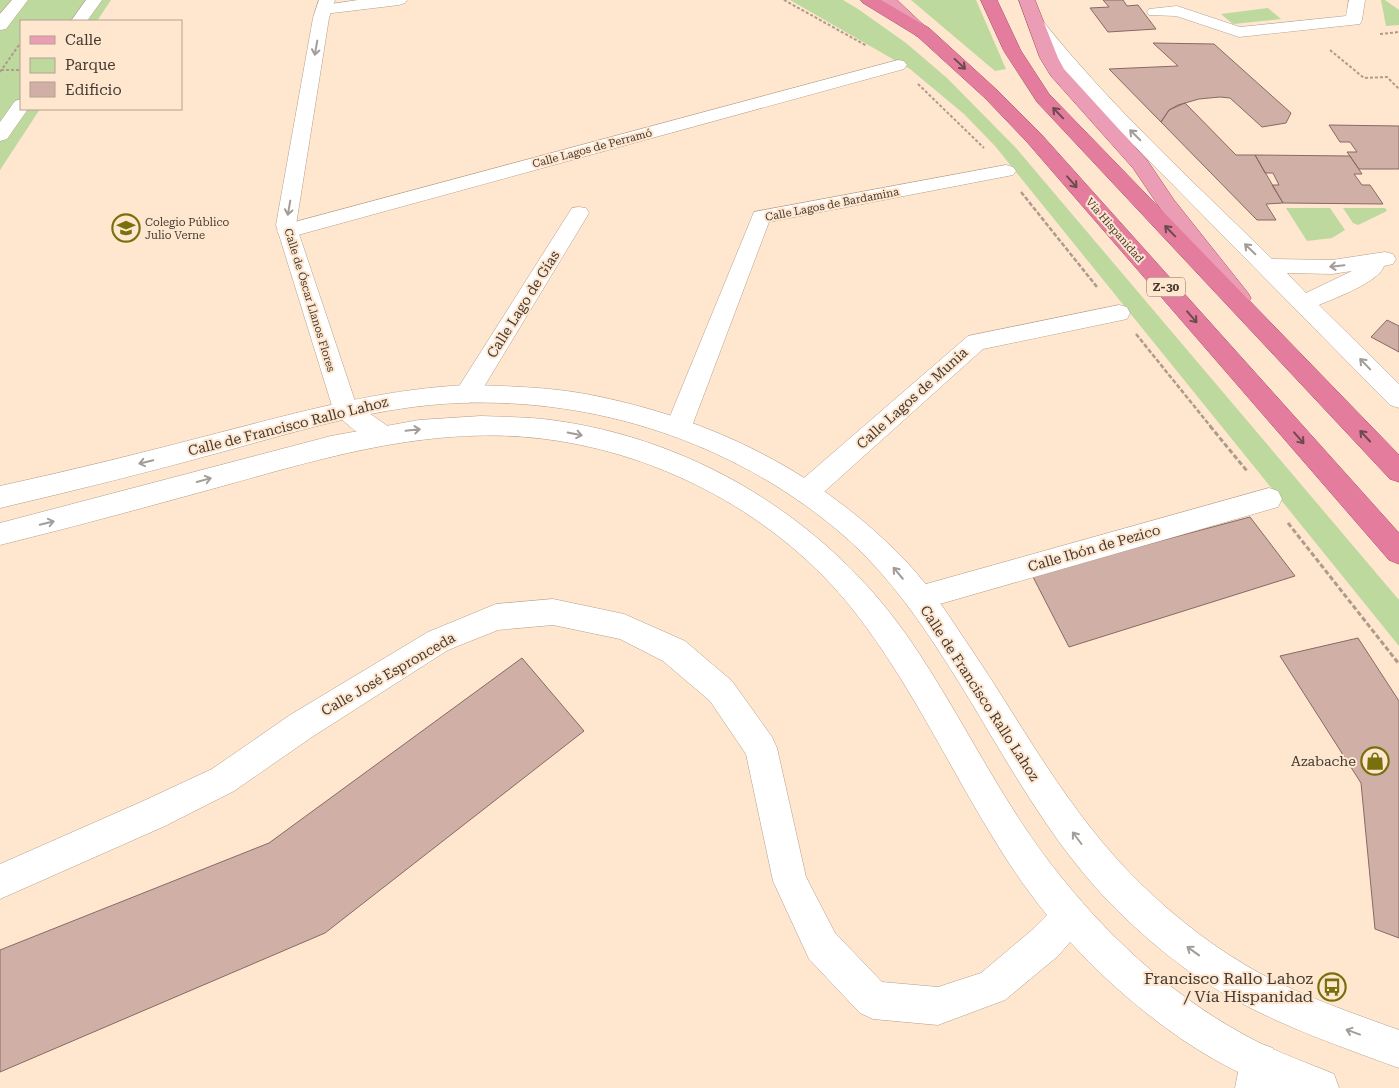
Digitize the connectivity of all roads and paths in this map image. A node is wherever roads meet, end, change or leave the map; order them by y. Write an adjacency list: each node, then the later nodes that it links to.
1 (20, 0): 14 (street)
2 (94, 0): 12 (street)
3 (399, 0): 9 (street)
4 (869, 0): 15 (highway, Vía Hispanidad / Z-30)
5 (888, 0): 15 (main road, Z-30)
6 (989, 0): 33 (highway, one-way to 6)
7 (1027, 0): 13 (main road)
8 (1357, 0): 10 (street)
9 (325, 4): 28 (street, Calle de Óscar Llanos Flores, one-way to 28)
10 (1182, 6): 11 (street)
11 (1155, 12)
12 (80, 20)
13 (1036, 24): 30 (street, one-way to 13); 33 (main road)
14 (0, 25)
15 (923, 32): 44 (highway, Vía Hispanidad / Z-30, one-way to 44)
16 (1399, 32): 17 (path)
17 (1372, 35)
18 (20, 44): 22 (path)
19 (1326, 47): 23 (path)
20 (898, 65): 28 (street, Calle Lagos de Perramó)
21 (20, 70): 22 (path)
22 (0, 71)
23 (1399, 89)
24 (20, 105): 25 (street)
25 (0, 135)
26 (1006, 172): 37 (street, Calle Lagos de Bardamina)
27 (579, 213): 34 (street, Calle Lago de Gías)
28 (287, 231): 36 (street, Calle de Óscar Llanos Flores)
29 (1392, 256): 30 (street, one-way to 30); 31 (street)
30 (1268, 266): 31 (street)
31 (1304, 302): 35 (street, one-way to 31)
32 (1119, 313): 40 (street, Calle Lagos de Munia)
33 (1264, 329): 39 (highway, one-way to 33)
34 (468, 394): 36 (street, Calle de Francisco Rallo Lahoz); 37 (street, Calle de Francisco Rallo Lahoz)
35 (1399, 399)
36 (346, 409): 38 (street); 41 (street, Calle de Francisco Rallo Lahoz, one-way to 41)
37 (679, 426): 40 (street, Calle de Francisco Rallo Lahoz)
38 (380, 434): 43 (street, one-way to 38); 47 (street, one-way to 47)
39 (1399, 472)
40 (806, 492): 45 (street, Calle de Francisco Rallo Lahoz, one-way to 40)
41 (0, 497)
42 (1270, 499): 45 (street, Calle Ibón de Pezico)
43 (0, 534)
44 (1399, 552)
45 (919, 598): 48 (street, Calle de Francisco Rallo Lahoz, one-way to 45)
46 (0, 882): 47 (street, Calle José Espronceda)
47 (1070, 916): 49 (street)
48 (1399, 1049)
49 (1257, 1075): 50 (street)
50 (1320, 1088)

